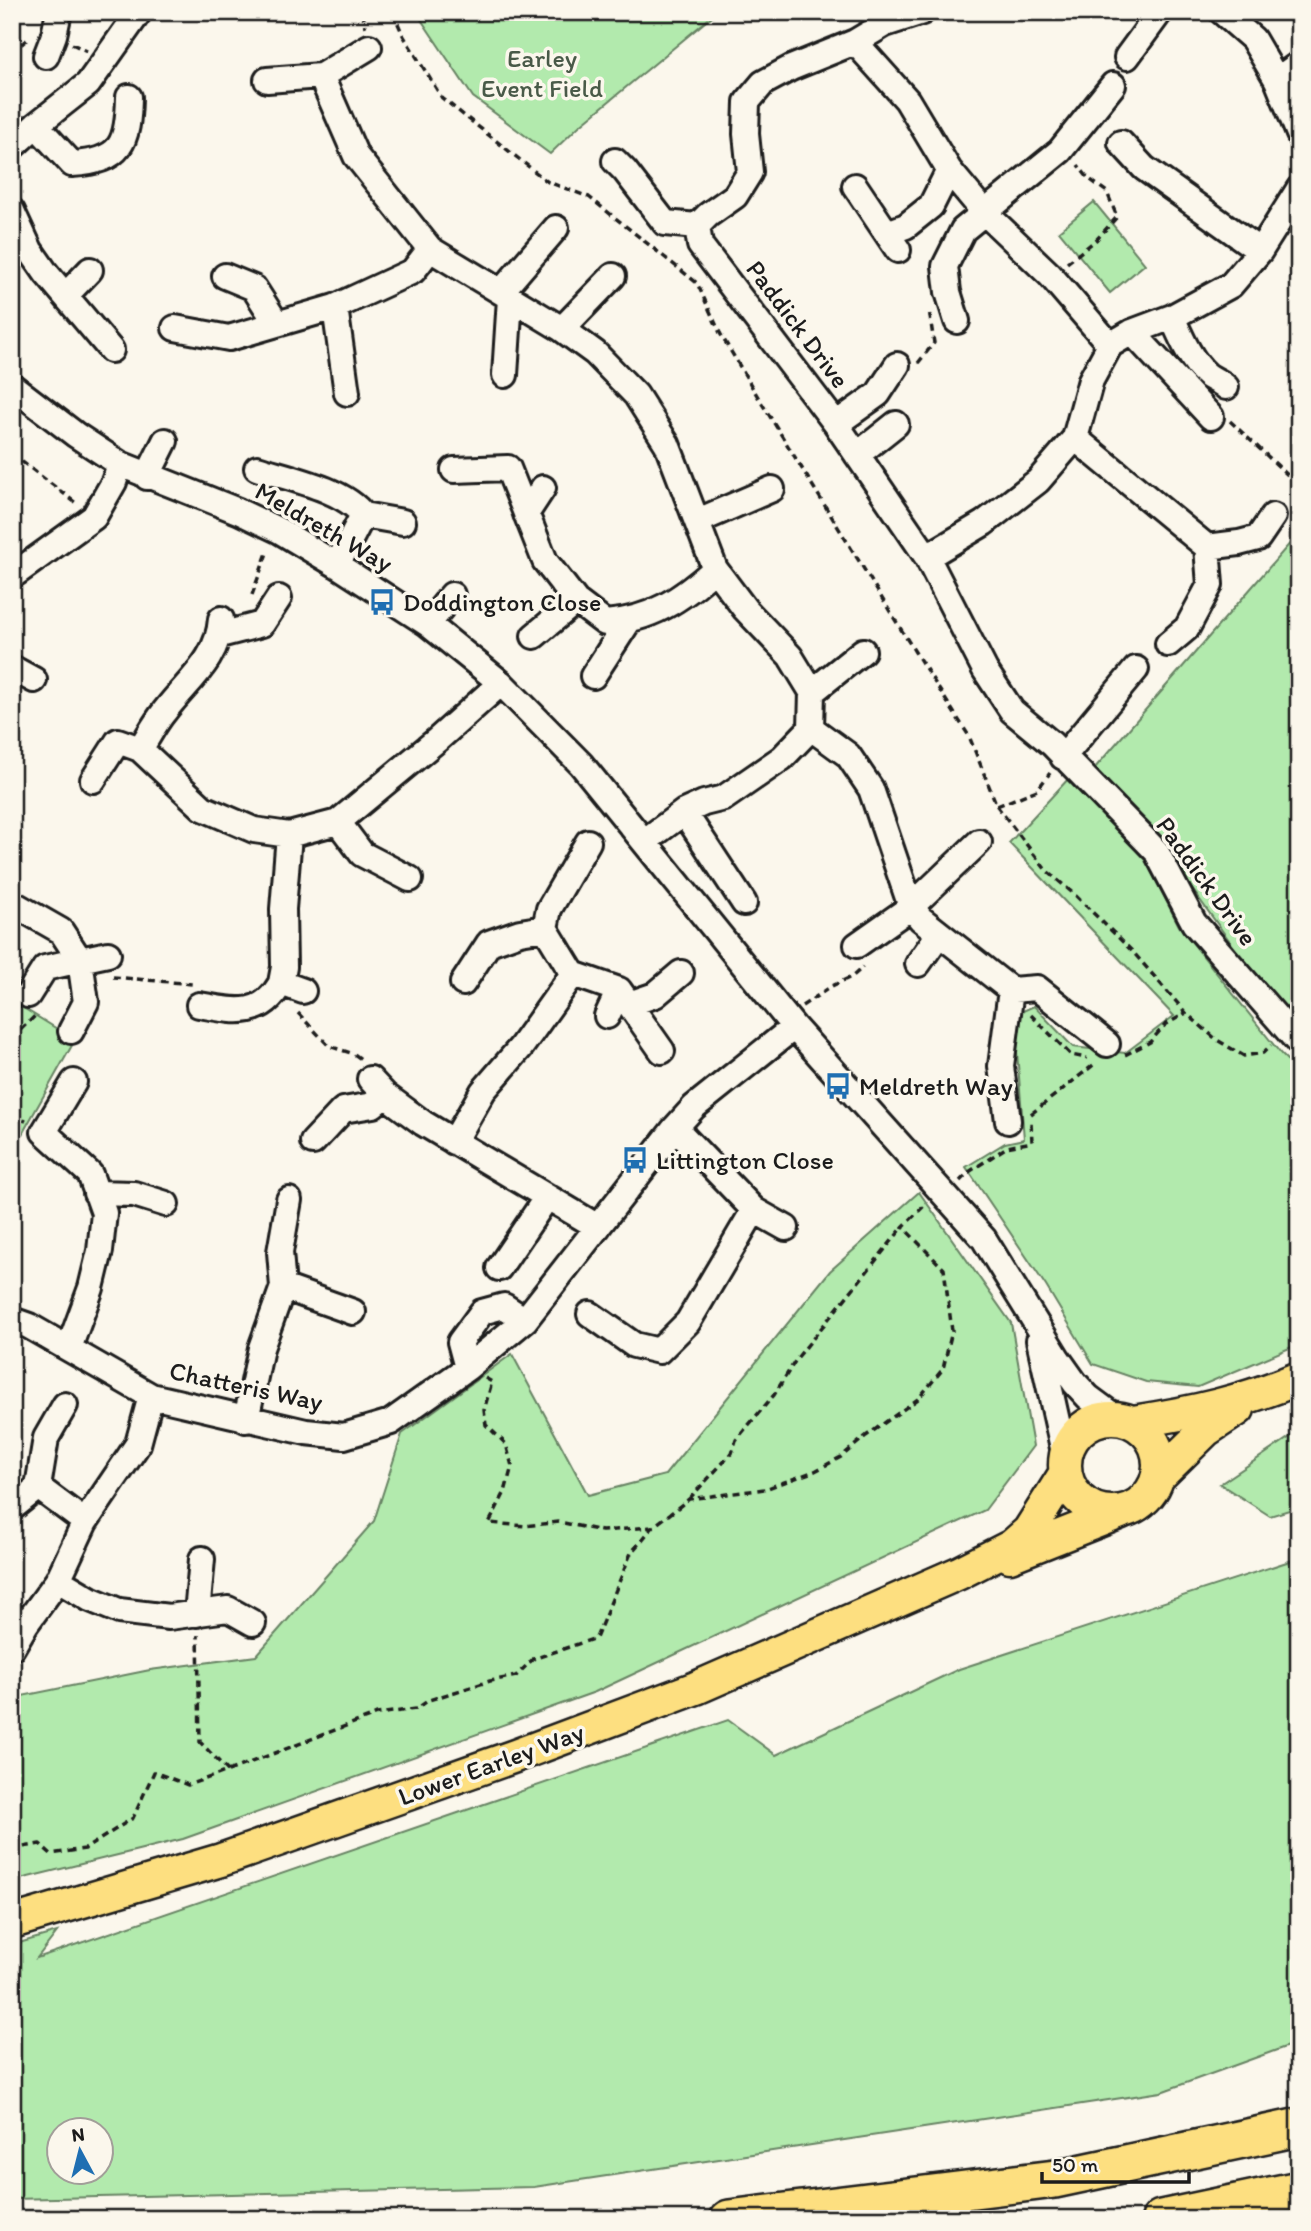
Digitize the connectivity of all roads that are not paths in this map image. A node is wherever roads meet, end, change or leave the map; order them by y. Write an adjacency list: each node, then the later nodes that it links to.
1 (59, 12): 8 (street)
2 (139, 12): 16 (street)
3 (922, 12): 6 (street)
4 (1160, 12): 9 (street)
5 (1222, 12): 13 (street)
6 (855, 41): 20 (street); 26 (street)
7 (369, 47): 11 (street)
8 (46, 56)
9 (1127, 57)
10 (1299, 64): 13 (street)
11 (321, 76): 12 (street); 28 (street)
12 (267, 80)
13 (1276, 80): 17 (street)
14 (1113, 85): 25 (street)
15 (129, 97): 16 (street)
16 (36, 125): 19 (street)
17 (1299, 134)
18 (1121, 144): 29 (street)
19 (12, 147)
20 (950, 170): 22 (street); 25 (street)
21 (616, 171): 26 (street)
22 (855, 186)
23 (1299, 189): 29 (street)
24 (12, 211): 33 (street)
25 (984, 212): 37 (street); 42 (street)
26 (697, 226): 50 (street, Paddick Drive)
27 (556, 228): 34 (street)
28 (430, 249): 34 (street); 35 (street)
29 (1260, 251): 36 (street)
30 (90, 270): 33 (street)
31 (225, 276): 38 (street)
32 (612, 276): 40 (street)
33 (66, 295): 43 (street)
34 (506, 295): 40 (street); 45 (street)
35 (335, 307): 38 (street); 48 (street)
36 (1172, 317): 41 (street); 47 (street)
37 (957, 321)
38 (277, 324): 39 (street)
39 (175, 328)
40 (562, 329): 64 (street)
41 (1132, 332): 42 (street); 49 (street)
42 (1110, 345): 52 (street)
43 (111, 350)
44 (908, 364): 50 (street)
45 (505, 375)
46 (12, 386): 55 (street, Meldreth Way)
47 (1226, 387)
48 (347, 393)
49 (1211, 417)
50 (836, 424): 54 (street, Paddick Drive)
51 (896, 424): 54 (street)
52 (1075, 438): 66 (street); 67 (street)
53 (165, 441): 58 (street)
54 (857, 455): 67 (street, Paddick Drive)
55 (120, 464): 58 (street, Meldreth Way); 70 (street)
56 (257, 468): 62 (street)
57 (454, 470): 61 (street)
58 (147, 477): 68 (street, Meldreth Way)
59 (542, 488): 61 (street)
60 (772, 489): 64 (street)
61 (526, 514): 73 (street)
62 (363, 515): 65 (street); 68 (street)
63 (1273, 516): 66 (street)
64 (698, 521): 69 (street)
65 (404, 522)
66 (1207, 547): 77 (street)
67 (926, 557): 85 (street, Paddick Drive)
68 (337, 565): 75 (street, Meldreth Way)
69 (715, 569): 74 (street); 82 (street)
70 (12, 576)
71 (452, 595): 75 (street)
72 (279, 598): 84 (street)
73 (576, 601): 74 (street); 76 (street)
74 (628, 622): 80 (street)
75 (428, 624): 81 (street, Meldreth Way)
76 (534, 636)
77 (1168, 644)
78 (863, 651): 82 (street)
79 (1136, 669): 85 (street)
80 (593, 676)
81 (502, 682): 88 (street); 90 (street, Meldreth Way)
82 (812, 692): 83 (street)
83 (811, 728): 87 (street); 96 (street)
84 (140, 749): 86 (street); 89 (street)
85 (1063, 757): 113 (street, Paddick Drive)
86 (93, 780)
87 (684, 812): 90 (street); 95 (street)
88 (338, 822): 89 (street); 93 (street)
89 (289, 835): 109 (street)
90 (645, 841): 111 (street, Meldreth Way)
91 (588, 842): 97 (street)
92 (979, 842): 96 (street)
93 (410, 879)
94 (12, 903): 101 (street)
95 (744, 903)
96 (911, 907): 98 (street); 99 (street)
97 (545, 928): 104 (street); 105 (street)
98 (939, 933): 102 (street); 106 (street)
99 (857, 945)
100 (108, 954): 101 (street)
101 (80, 960): 107 (street); 112 (street)
102 (918, 964)
103 (681, 973): 108 (street)
104 (573, 974): 108 (street); 120 (street)
105 (463, 984)
106 (1011, 990): 114 (street); 117 (street)
107 (29, 995)
108 (624, 997): 110 (street); 115 (street)
109 (199, 1005)
110 (607, 1016)
111 (797, 1017): 118 (street, Chatteris Way); 132 (street, Meldreth Way)
112 (71, 1031)
113 (1287, 1042)
114 (1107, 1044)
115 (662, 1051)
116 (74, 1082): 121 (street)
117 (1008, 1121)
118 (675, 1128): 125 (street); 126 (street, Chatteris Way)
119 (313, 1142): 120 (street)
120 (454, 1142): 122 (street)
121 (95, 1175): 124 (street); 135 (street)
122 (547, 1197): 126 (street); 128 (street)
123 (289, 1200): 129 (street)
124 (166, 1204)
125 (754, 1210): 127 (street); 131 (street)
126 (598, 1227): 134 (street, Chatteris Way)
127 (786, 1228)
128 (499, 1268)
129 (283, 1287): 130 (street); 142 (street)
130 (354, 1312)
131 (590, 1314)
132 (1034, 1319): 141 (street, Meldreth Way); 143 (street, Meldreth Way)
133 (12, 1320): 135 (street, Chatteris Way)
134 (525, 1320): 136 (street, Chatteris Way); 136 (street)
135 (69, 1348): 139 (street, Chatteris Way)
136 (471, 1365): 142 (street, Chatteris Way)
137 (1299, 1378): 138 (main road)
138 (1259, 1395): 141 (main road); 144 (main road)
139 (151, 1396): 142 (street, Chatteris Way); 148 (street)
140 (65, 1405): 145 (street)
141 (1124, 1419): 143 (main road); 144 (main road)
142 (246, 1420)
143 (1065, 1466): 147 (main road); 150 (main road, Lower Earley Way)
144 (1158, 1478): 147 (main road)
145 (38, 1487): 146 (street); 148 (street)
146 (12, 1507)
147 (1124, 1511): 150 (main road, Lower Earley Way)
148 (85, 1522): 151 (street)
149 (202, 1559): 152 (street)
150 (959, 1573): 156 (main road, Lower Earley Way)
151 (58, 1580): 152 (street); 153 (street)
152 (197, 1614): 154 (street)
153 (19, 1620): 155 (street)
154 (253, 1623)
155 (12, 1648)
156 (12, 1922)
157 (1299, 2127): 159 (highway)
158 (1299, 2190): 160 (highway)
159 (729, 2219)
160 (1161, 2219)

